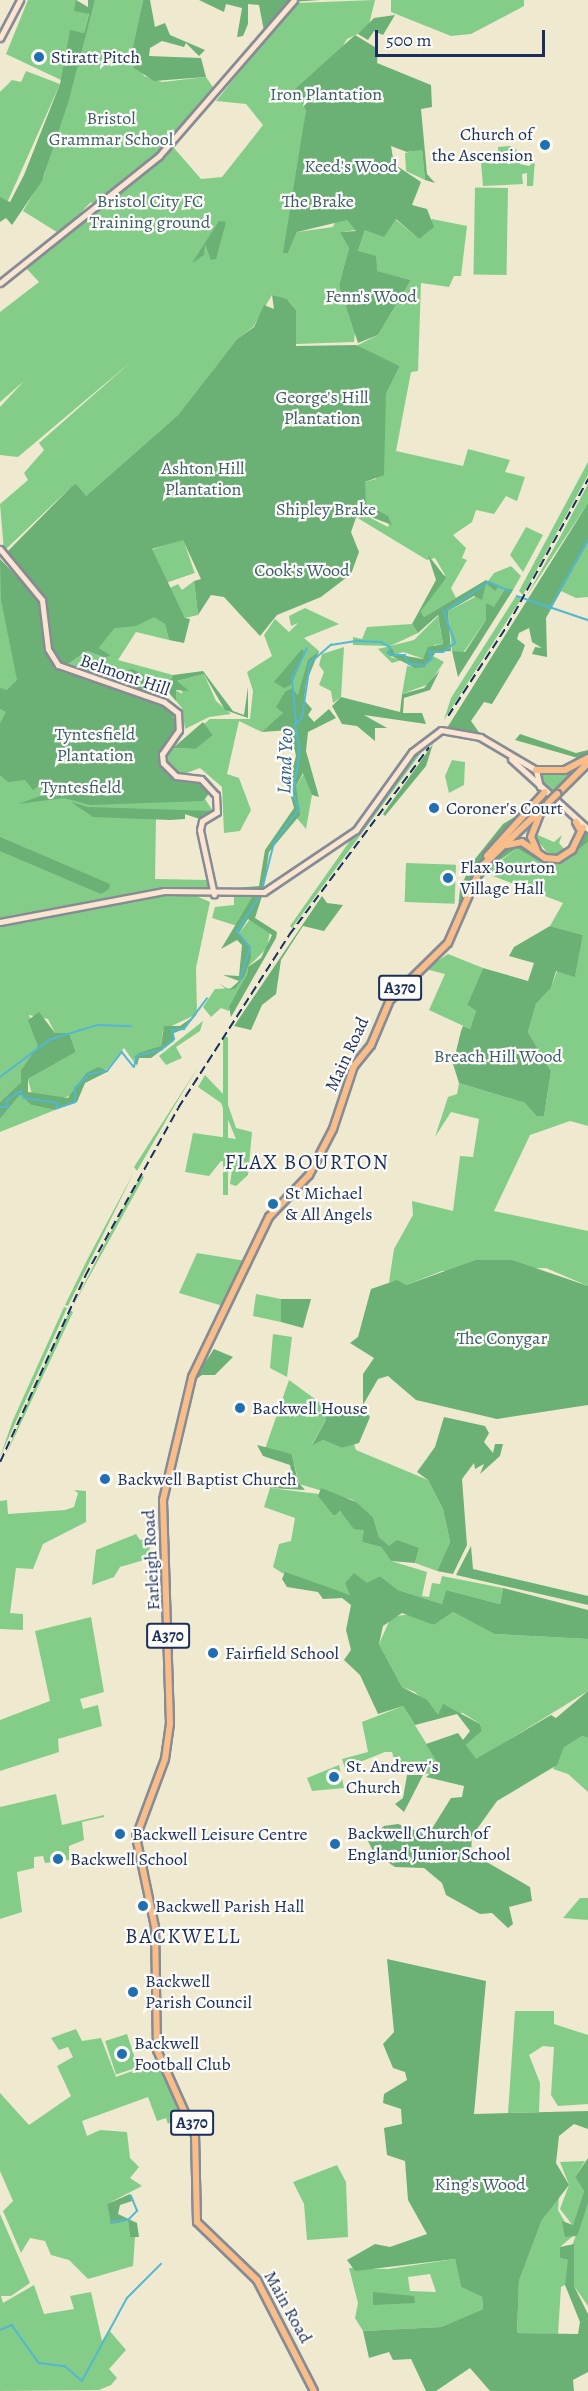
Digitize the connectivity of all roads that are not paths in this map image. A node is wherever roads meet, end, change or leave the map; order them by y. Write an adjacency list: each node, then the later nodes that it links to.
1 (20, 0): 3 (main road)
2 (294, 0): 4 (main road)
3 (0, 38)
4 (0, 283)
5 (0, 549): 19 (main road, Belmont Hill)
6 (501, 751): 9 (main road); 11 (main road); 19 (main road)
7 (588, 758): 10 (main road)
8 (588, 763): 13 (main road, A370, bridge)
9 (528, 766): 10 (main road); 11 (main road)
10 (536, 770): 12 (main road)
11 (534, 782): 12 (main road)
12 (543, 789): 14 (main road); 18 (main road)
13 (548, 803): 16 (main road, A370); 17 (main road)
14 (576, 822): 15 (main road)
15 (585, 829): 17 (main road)
16 (497, 852): 17 (main road); 18 (main road, A370)
17 (542, 856)
18 (474, 875): 21 (main road, Main Road / A370)
19 (214, 895): 20 (main road)
20 (0, 922)
21 (206, 1351): 22 (main road, Farleigh Road / A370)
22 (224, 2247): 23 (main road, Main Road / A370)
23 (314, 2391)

